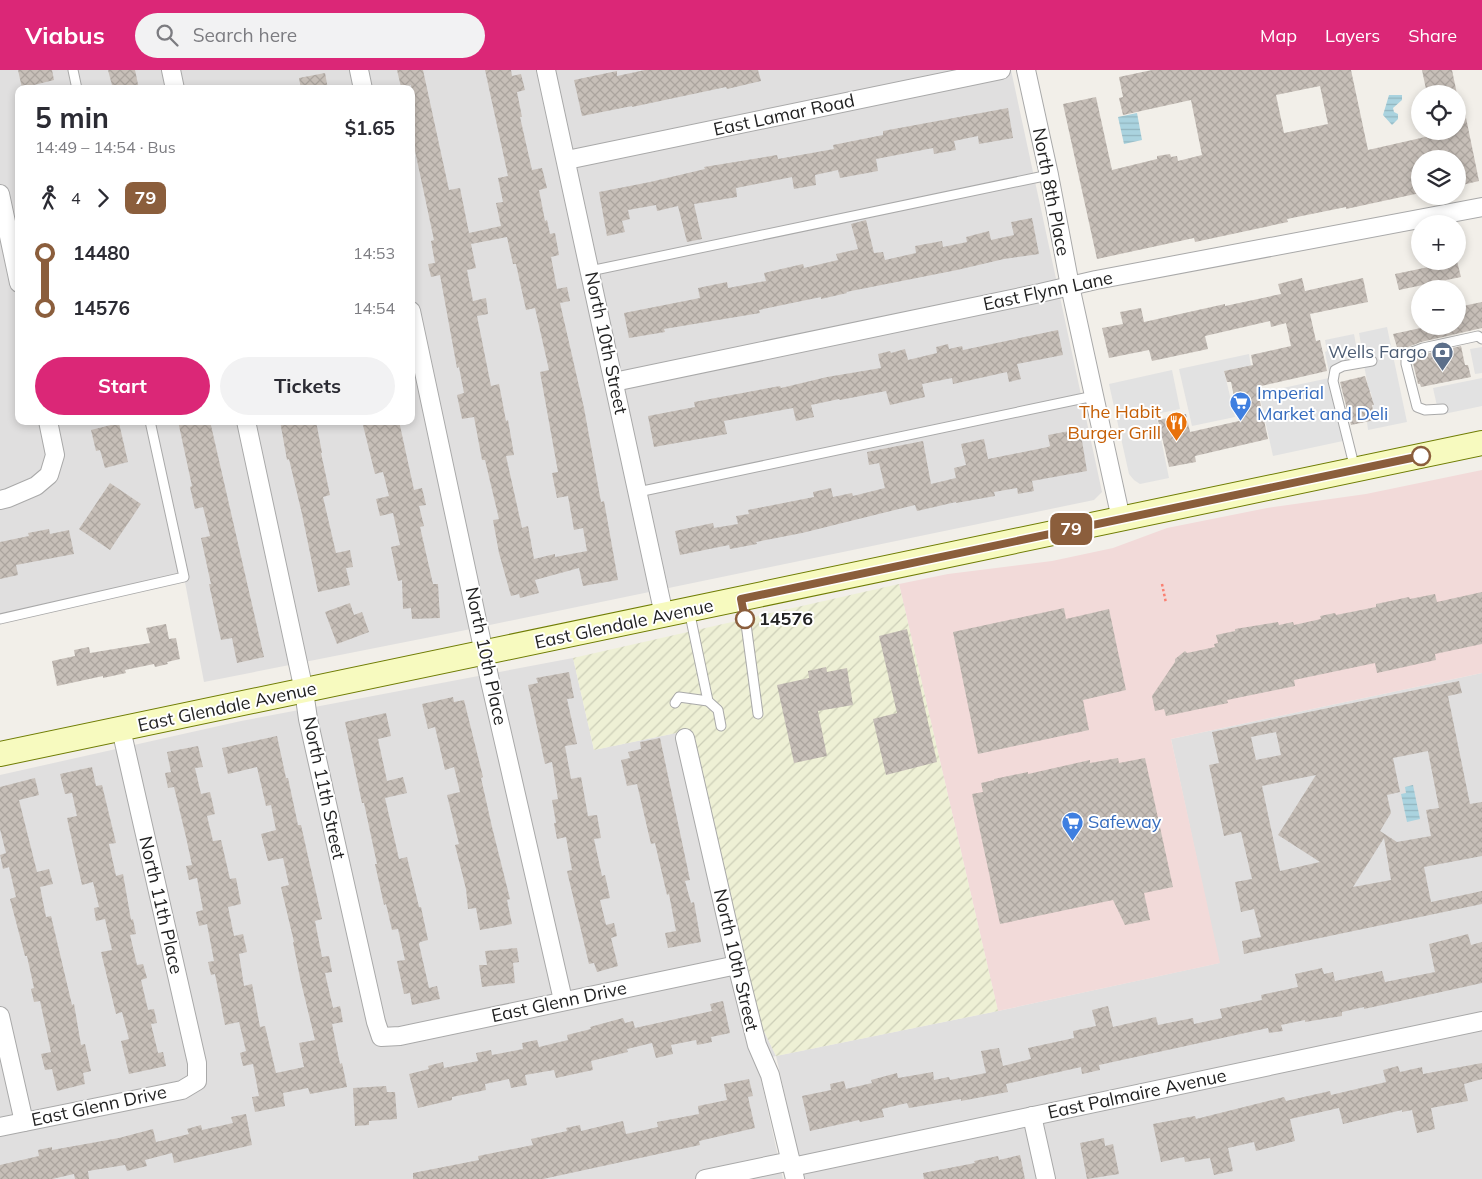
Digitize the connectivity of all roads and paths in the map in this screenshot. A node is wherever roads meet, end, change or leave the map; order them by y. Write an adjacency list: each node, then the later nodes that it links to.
1 (73, 70): 7 (lane)
2 (171, 70): 8 (street)
3 (359, 70): 9 (street)
4 (546, 70): 10 (street, North 10th Street)
5 (1001, 70): 10 (street, East Lamar Road)
6 (1026, 70): 11 (street, North 8th Place)
7 (76, 85)
8 (174, 85)
9 (362, 85)
10 (567, 160): 15 (street, North 10th Street)
11 (1049, 175): 15 (lane); 16 (street, North 8th Place)
12 (0, 194): 14 (street)
13 (1482, 206): 16 (street, East Flynn Lane)
14 (15, 264)
15 (590, 271): 20 (street, North 10th Street)
16 (1070, 286): 20 (street, East Flynn Lane); 21 (street, North 8th Place)
17 (415, 330): 37 (street, North 10th Place)
18 (1482, 339): 22 (lane)
19 (1372, 361): 27 (lane)
20 (614, 382): 28 (street, North 10th Street)
21 (1094, 396): 28 (lane); 30 (street, North 8th Place)
22 (1443, 409)
23 (49, 425): 29 (street)
24 (151, 425): 36 (lane)
25 (247, 425): 38 (street, North 11th Street)
26 (1482, 444): 27 (main road, East Glendale Avenue)
27 (1355, 470): 30 (main road, East Glendale Avenue)
28 (638, 492): 35 (street, North 10th Street)
29 (0, 500)
30 (1121, 519): 32 (main road, East Glendale Avenue)
31 (1162, 584): 33 (path)
32 (741, 599): 34 (main road, East Glendale Avenue); 41 (lane)
33 (1166, 603)
34 (689, 610): 35 (main road, East Glendale Avenue); 39 (lane)
35 (664, 616): 37 (main road, East Glendale Avenue)
36 (0, 619)
37 (484, 653): 38 (main road, East Glendale Avenue); 47 (street, North 10th Place)
38 (304, 691): 43 (main road, East Glendale Avenue); 50 (street, North 11th Street)
39 (708, 701): 40 (lane); 42 (lane)
40 (675, 703)
41 (758, 714)
42 (721, 726)
43 (121, 729): 45 (main road, East Glendale Avenue); 51 (street, North 11th Place)
44 (685, 738): 46 (street, North 10th Street)
45 (0, 754)
46 (737, 965): 47 (street, East Glenn Drive); 55 (street, North 10th Street)
47 (563, 1000): 50 (street, East Glenn Drive)
48 (0, 1016): 53 (street)
49 (1482, 1020): 52 (street, East Palmaire Avenue)
50 (381, 1037)
51 (197, 1081): 53 (street, East Glenn Drive)
52 (1032, 1116): 55 (street, East Palmaire Avenue); 57 (street)
53 (24, 1122): 54 (street, East Glenn Drive)
54 (0, 1127)
55 (793, 1169): 56 (street, East Palmaire Avenue)
56 (705, 1179)
57 (1046, 1179)

